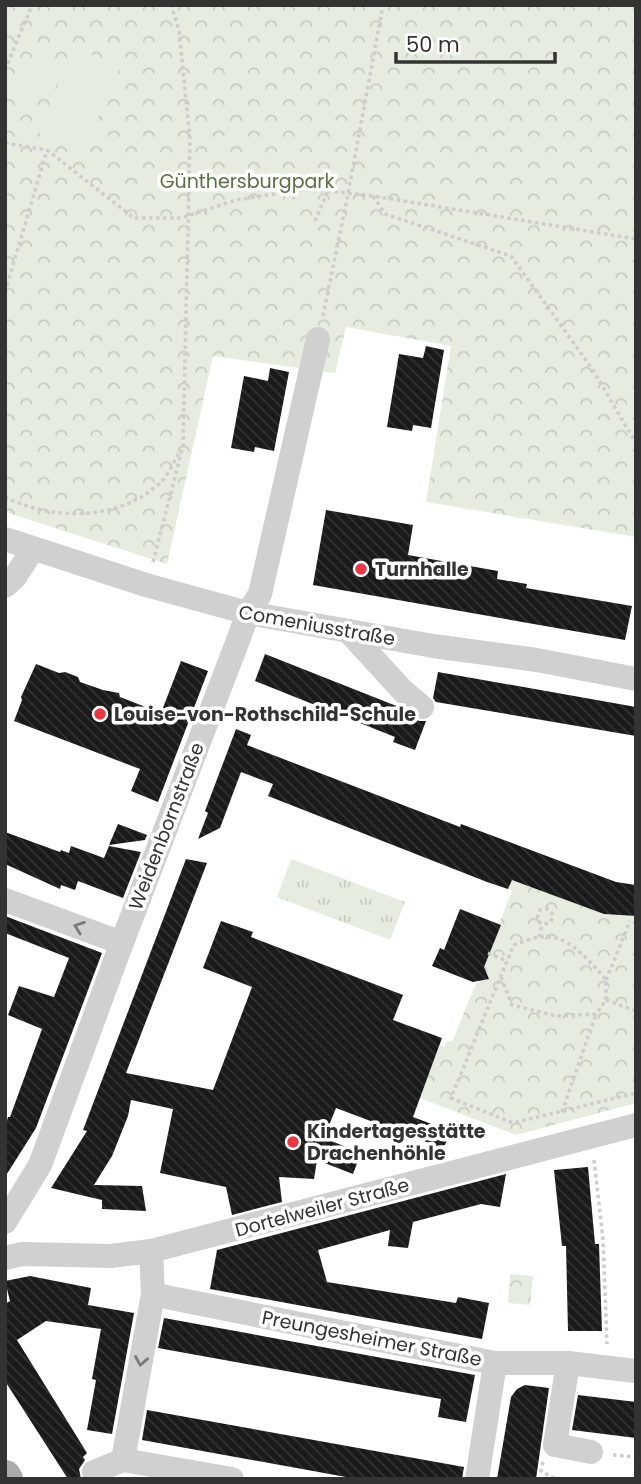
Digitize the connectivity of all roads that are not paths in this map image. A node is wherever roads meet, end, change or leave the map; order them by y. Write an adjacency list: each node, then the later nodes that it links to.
1 (318, 339): 5 (street, Weidenbornstraße)
2 (5, 540): 3 (street, Comeniusstraße)
3 (33, 549): 4 (street); 5 (street, Comeniusstraße)
4 (5, 586)
5 (248, 614): 6 (street, Comeniusstraße); 10 (street, Weidenbornstraße)
6 (348, 631): 7 (street, Comeniusstraße); 8 (street)
7 (636, 679)
8 (422, 707)
9 (5, 900): 10 (street, one-way to 9)
10 (122, 943): 12 (street, Weidenbornstraße)
11 (636, 1125): 13 (street, Dortelweiler Straße)
12 (5, 1222)
13 (151, 1251): 14 (street, Dortelweiler Straße); 15 (street)
14 (5, 1258)
15 (153, 1294): 16 (street, Preungesheimer Straße); 20 (street, one-way to 20)
16 (495, 1363): 17 (street, Preungesheimer Straße); 23 (street)
17 (568, 1363): 18 (street, Preungesheimer Straße); 19 (street)
18 (636, 1371)
19 (591, 1452)
20 (123, 1460): 21 (street); 22 (street)
21 (94, 1472)
22 (232, 1479)
23 (477, 1479)

